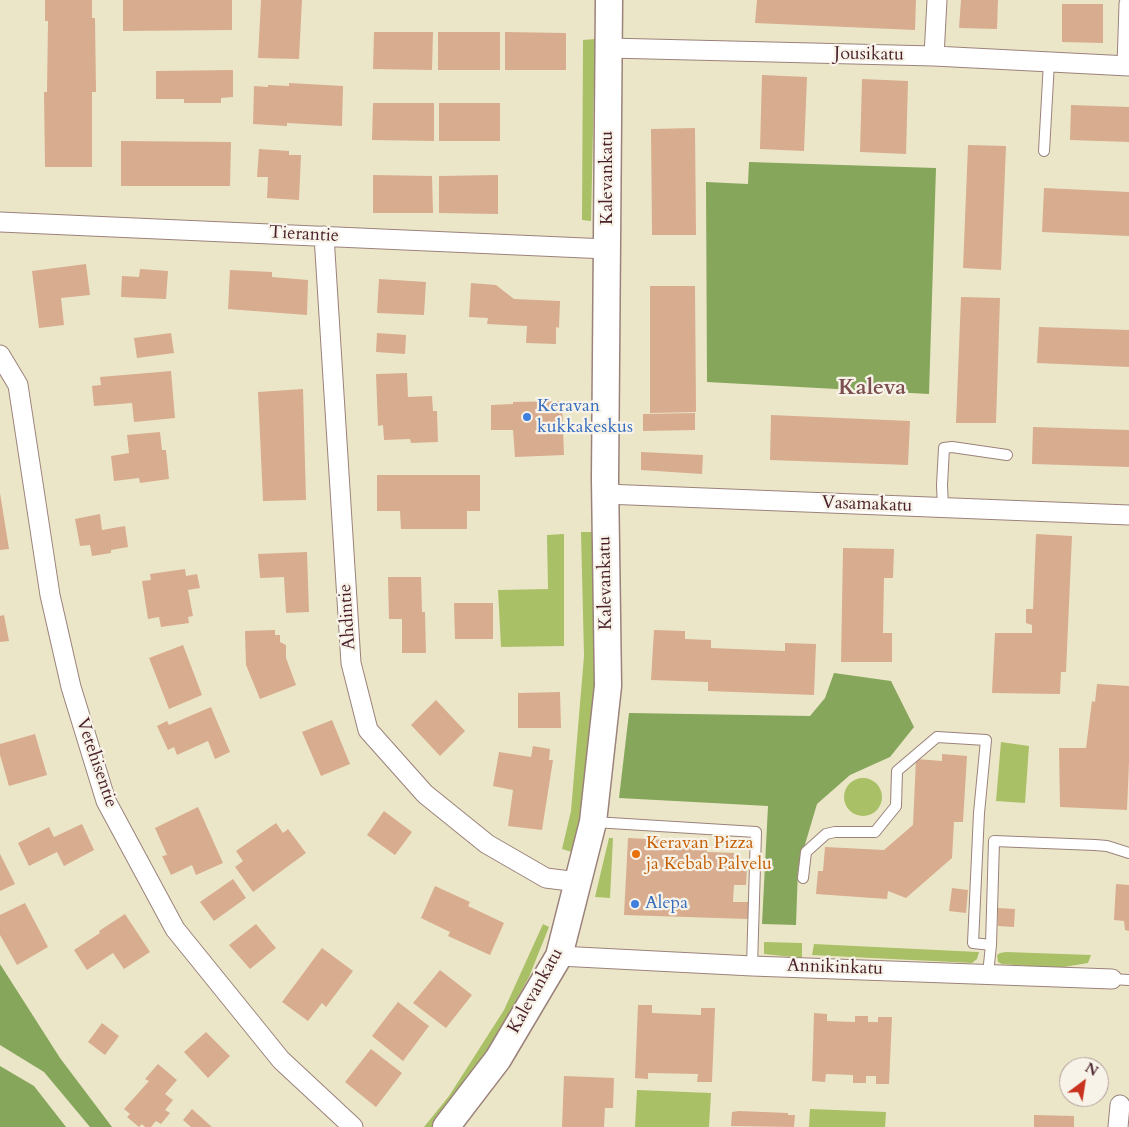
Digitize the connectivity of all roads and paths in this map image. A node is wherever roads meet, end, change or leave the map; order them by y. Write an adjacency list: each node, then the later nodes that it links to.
1 (609, 0): 4 (street, Kalevankatu)
2 (937, 0): 5 (street)
3 (1129, 4): 7 (street)
4 (609, 48): 5 (street, Jousikatu); 11 (street, Kalevankatu)
5 (934, 56): 6 (street, Jousikatu)
6 (1049, 62): 7 (street, Jousikatu); 8 (lane)
7 (1128, 66)
8 (1044, 151)
9 (0, 222): 10 (street, Tierantie)
10 (324, 236): 11 (street, Tierantie); 20 (street, Ahdintie)
11 (607, 249): 14 (street, Kalevankatu)
12 (0, 355): 27 (street, Vetehisentie)
13 (1007, 455): 15 (lane)
14 (605, 494): 15 (street, Vasamakatu); 17 (street, Kalevankatu)
15 (943, 508): 16 (street, Vasamakatu)
16 (1129, 515)
17 (593, 822): 20 (street, Kalevankatu); 23 (lane)
18 (1129, 853): 21 (lane)
19 (803, 878): 21 (lane)
20 (578, 882): 22 (street, Kalevankatu)
21 (991, 945): 24 (lane)
22 (558, 956): 23 (street, Annikinkatu); 28 (street, Kalevankatu)
23 (752, 966): 24 (street, Annikinkatu)
24 (988, 974): 25 (street, Annikinkatu)
25 (1120, 979)
26 (1120, 1105): 29 (street)
27 (353, 1127)
28 (446, 1127)
29 (1118, 1127)

